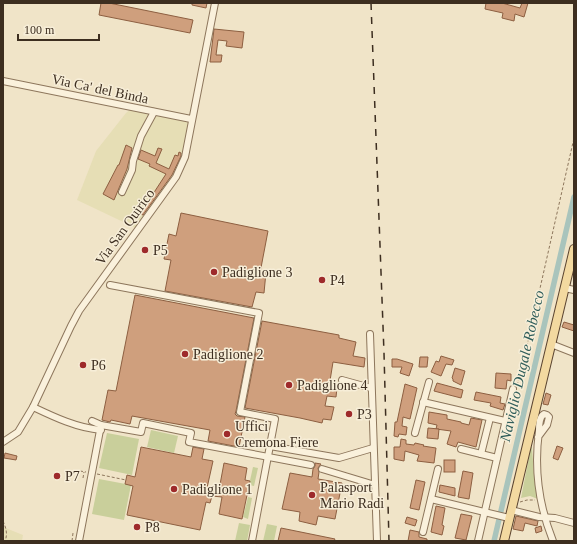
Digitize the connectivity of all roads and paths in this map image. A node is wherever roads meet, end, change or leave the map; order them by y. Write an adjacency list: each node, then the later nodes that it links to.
1 (215, 3): 4 (street, Via San Quirico)
2 (3, 81): 3 (street, Via Ca' del Binda)
3 (154, 112): 4 (street, Via Ca' del Binda); 6 (street)
4 (191, 119): 19 (street, Via San Quirico)
5 (574, 138): 17 (path)
6 (122, 192)
7 (574, 249): 9 (main road)
8 (110, 285): 27 (street)
9 (565, 288): 10 (street); 12 (main road)
10 (574, 290)
11 (370, 334): 16 (street)
12 (551, 344): 13 (street); 44 (main road)
13 (574, 353)
14 (342, 380): 16 (street)
15 (428, 382): 18 (street)
16 (371, 388): 28 (street)
17 (513, 390): 22 (street)
18 (423, 402): 20 (street); 24 (street)
19 (33, 407): 23 (street); 26 (street, Via San Quirico)
20 (490, 418): 22 (street); 30 (street)
21 (92, 421): 23 (street)
22 (505, 421): 32 (street)
23 (101, 427): 31 (street); 37 (street)
24 (415, 433)
25 (538, 437): 42 (street)
26 (3, 442)
27 (270, 446): 28 (street); 31 (street)
28 (373, 448): 40 (street)
29 (461, 449): 30 (street)
30 (481, 454): 32 (street)
31 (268, 458): 33 (street); 53 (street)
32 (497, 458): 43 (street)
33 (311, 465)
34 (322, 469): 40 (street)
35 (438, 469): 41 (street)
36 (84, 472): 38 (path)
37 (92, 473): 39 (path); 52 (street)
38 (83, 478)
39 (126, 480)
40 (375, 485): 54 (street)
41 (431, 499): 43 (street); 48 (street)
42 (541, 500): 44 (path); 45 (street)
43 (487, 512): 44 (street); 55 (street)
44 (510, 514): 45 (street); 56 (main road)
45 (546, 518): 47 (street); 57 (street)
46 (3, 522): 50 (path)
47 (574, 523)
48 (423, 532)
49 (73, 533): 51 (path)
50 (5, 541)
51 (72, 541)
52 (79, 541)
53 (252, 541)
54 (377, 541)
55 (478, 541)
56 (504, 541)
57 (553, 541)

